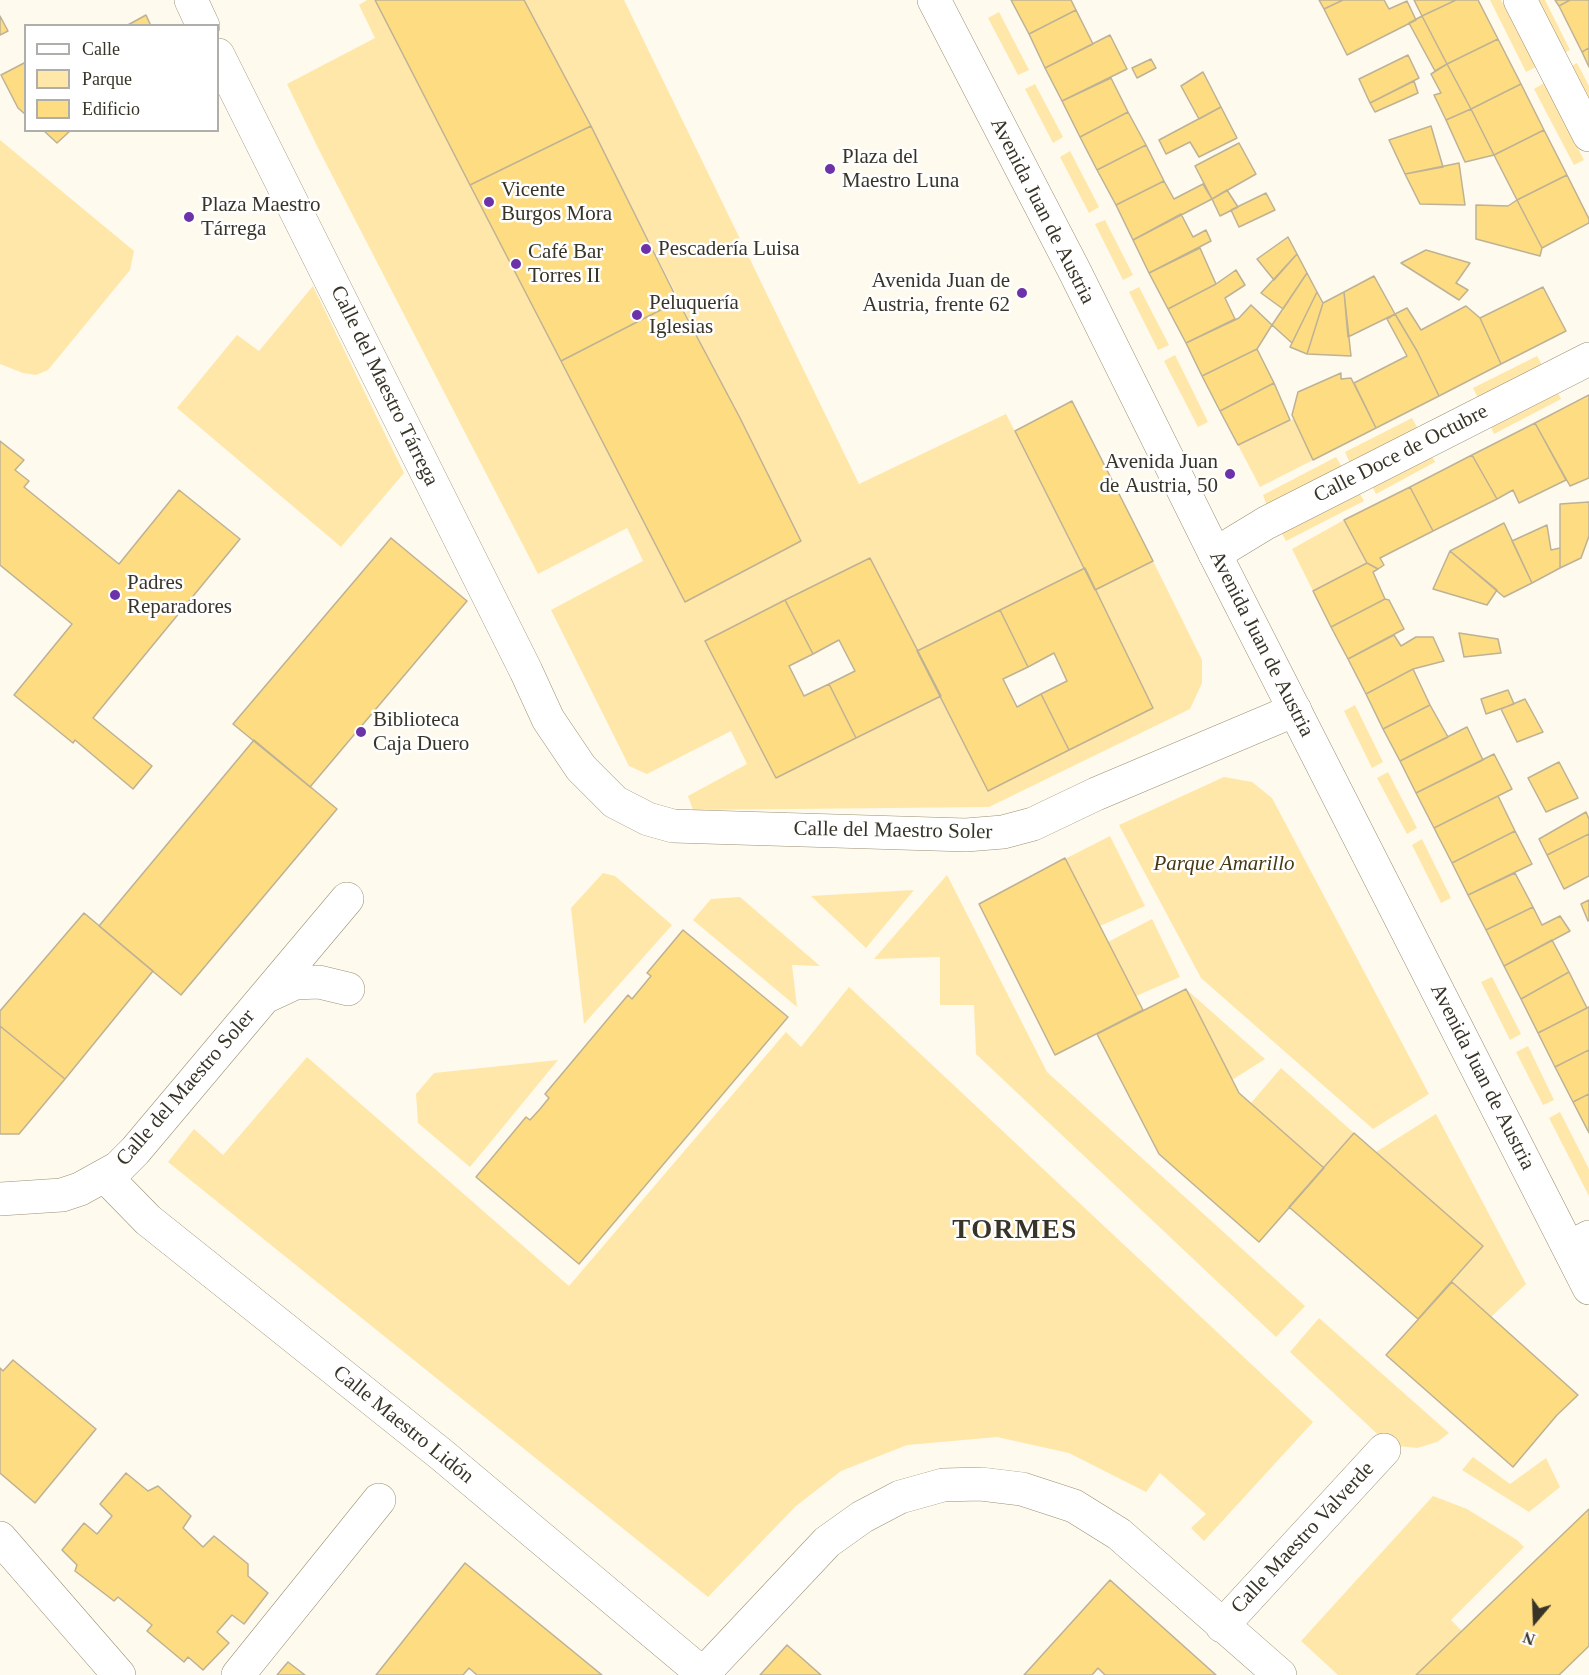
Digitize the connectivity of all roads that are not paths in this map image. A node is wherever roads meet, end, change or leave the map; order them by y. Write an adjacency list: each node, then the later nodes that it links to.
1 (191, 0): 4 (street)
2 (934, 0): 8 (street, Avenida Juan de Austria)
3 (1520, 0): 6 (street)
4 (202, 24)
5 (219, 57): 10 (street, Calle del Maestro Tárrega)
6 (1589, 135)
7 (1589, 359): 8 (street, Calle Doce de Octubre)
8 (1215, 554): 9 (street, Avenida Juan de Austria)
9 (1295, 710): 10 (street, Calle del Maestro Soler); 16 (street, Avenida Juan de Austria)
10 (548, 719)
11 (347, 899): 13 (street, Calle del Maestro Soler)
12 (348, 989): 13 (street, Calle del Maestro Soler)
13 (267, 996): 14 (street, Calle del Maestro Soler)
14 (105, 1176): 15 (street, Calle del Maestro Soler); 22 (street, Calle Maestro Lidón)
15 (0, 1199)
16 (1579, 1242): 17 (street, Avenida Juan de Austria)
17 (1589, 1288)
18 (1384, 1450): 21 (street, Calle Maestro Valverde)
19 (379, 1500): 24 (street)
20 (0, 1538): 23 (street)
21 (1222, 1626): 22 (street); 25 (street)
22 (702, 1674)
23 (119, 1675)
24 (238, 1675)
25 (1280, 1675)

